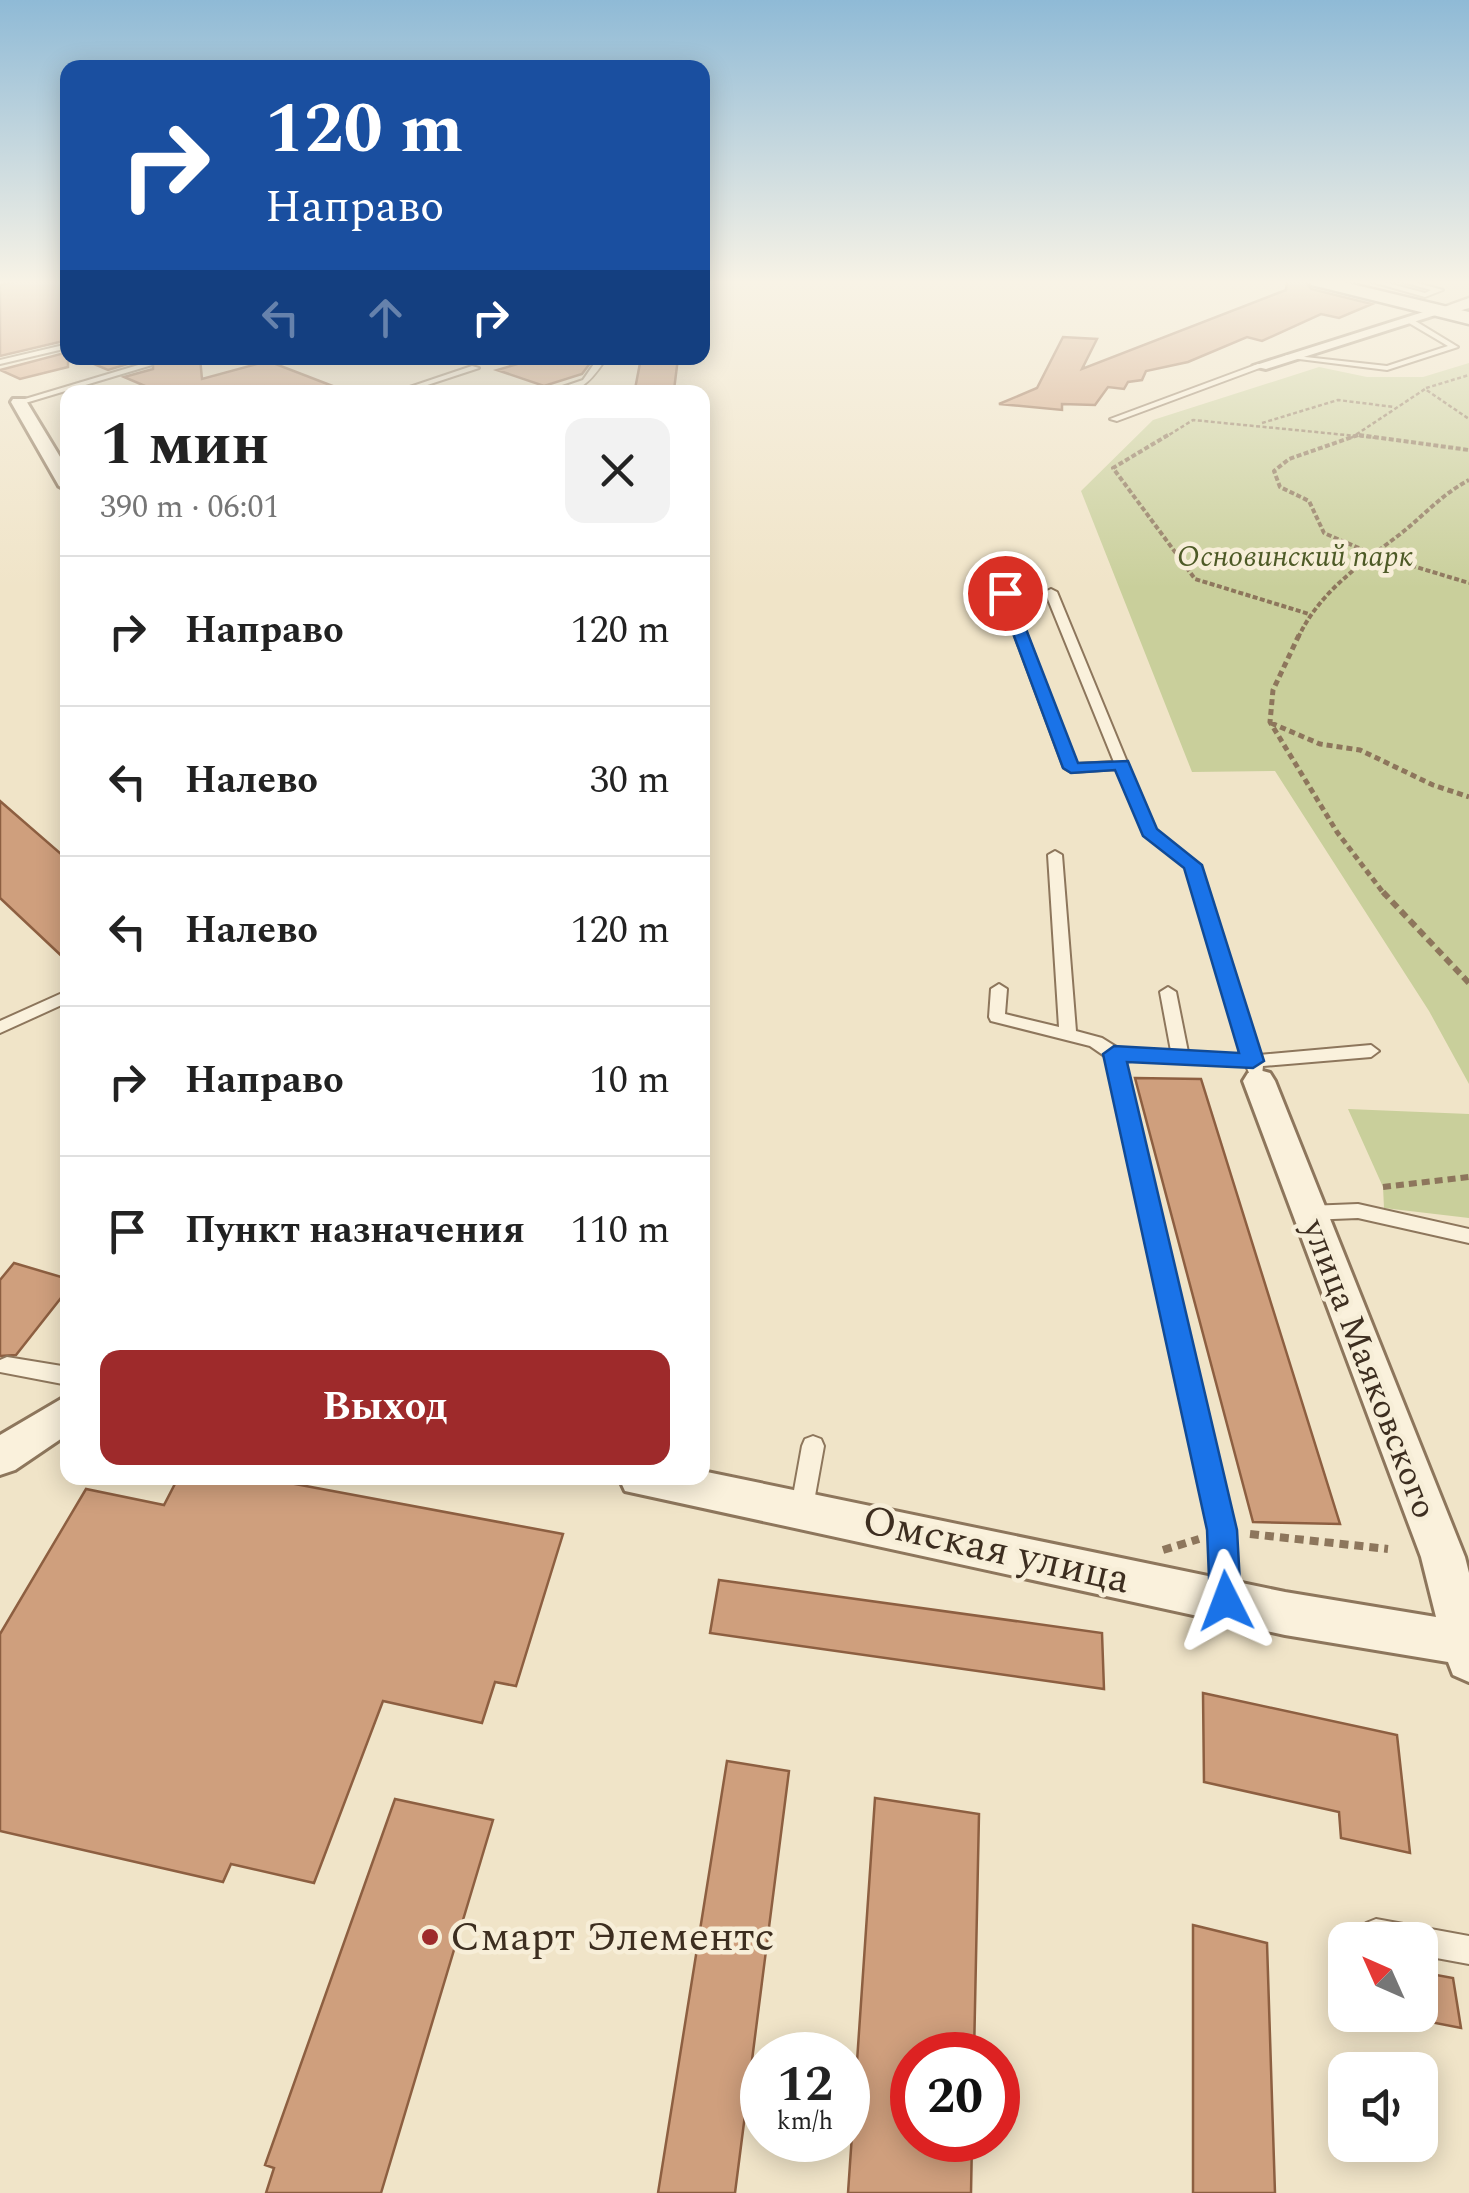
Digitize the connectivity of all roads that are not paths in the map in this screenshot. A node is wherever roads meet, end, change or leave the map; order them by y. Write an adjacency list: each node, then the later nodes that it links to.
1 (1213, 383): 4 (lane)
2 (60, 390): 3 (lane)
3 (18, 402): 5 (street)
4 (1114, 419)
5 (60, 473)
6 (1051, 592): 8 (lane)
7 (1005, 593): 8 (lane)
8 (1122, 764): 18 (lane)
9 (1055, 855): 14 (lane)
10 (999, 989): 14 (lane)
11 (1168, 992): 17 (lane)
12 (60, 999): 13 (lane)
13 (0, 1028)
14 (1068, 1035): 16 (lane)
15 (1371, 1051): 18 (lane)
16 (1114, 1054): 17 (lane); 28 (lane)
17 (1181, 1057): 18 (lane)
18 (1256, 1071): 19 (street, улица Маяковского)
19 (1308, 1214): 20 (lane); 29 (street, улица Маяковского)
20 (1469, 1236)
21 (8, 1366): 22 (lane)
22 (60, 1375)
23 (60, 1417): 25 (street)
24 (812, 1446): 27 (lane)
25 (0, 1457)
26 (679, 1485): 27 (street, Омская улица)
27 (802, 1507): 28 (street, Омская улица)
28 (1226, 1601): 29 (street, Омская улица)
29 (1468, 1648)
30 (1438, 1945): 31 (lane)
31 (1469, 1950)

